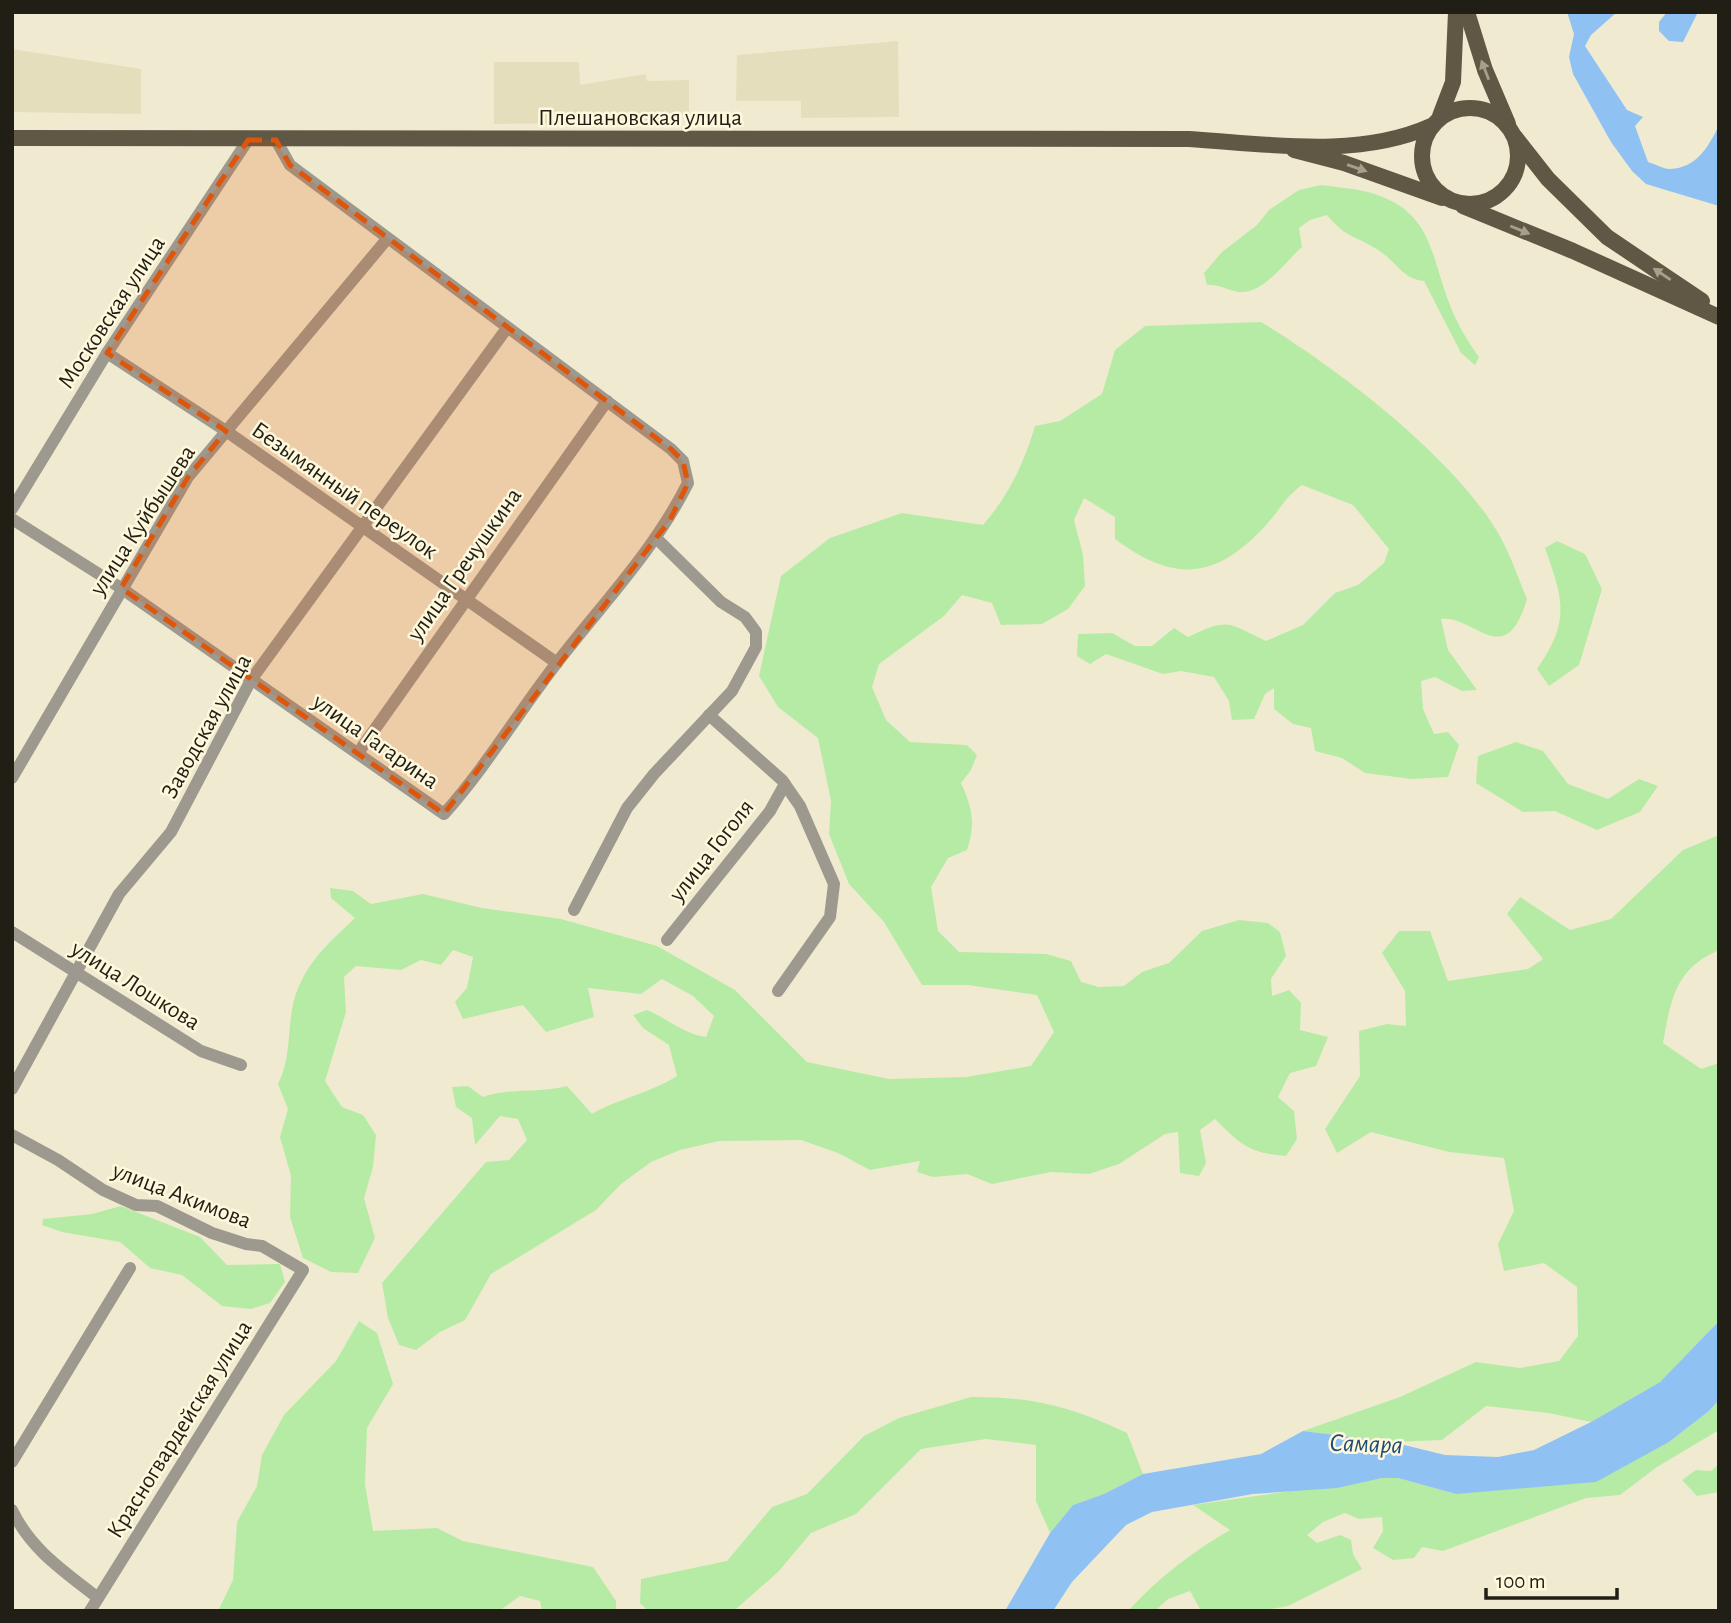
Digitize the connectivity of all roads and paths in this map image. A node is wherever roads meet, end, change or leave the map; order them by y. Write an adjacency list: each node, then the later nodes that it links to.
1 (1456, 12): 3 (main road)
2 (1468, 12): 4 (main road, one-way to 2)
3 (1435, 121): 4 (main road); 8 (main road); 9 (main road)
4 (1512, 132): 9 (main road); 11 (main road, one-way to 4)
5 (12, 138): 6 (main road, Плешановская улица)
6 (248, 140): 7 (main road, Плешановская улица); 13 (street, Московская улица)
7 (276, 140): 8 (main road, Плешановская улица); 10 (street)
8 (1268, 144): 9 (main road, one-way to 9)
9 (1452, 202): 11 (main road, one-way to 11)
10 (387, 239): 12 (street); 15 (street, улица Куйбышева)
11 (1719, 314)
12 (507, 328): 14 (street); 18 (street, Заводская улица)
13 (107, 353): 15 (street, Безымянный переулок); 16 (street, Московская улица)
14 (607, 401): 19 (street, улица Гагарина); 21 (street, улица Гречушкина)
15 (226, 431): 18 (street, Безымянный переулок); 20 (street, улица Куйбышева)
16 (12, 509)
17 (12, 519): 20 (street, улица Гагарина)
18 (363, 529): 21 (street, Безымянный переулок); 23 (street, Заводская улица)
19 (657, 539): 22 (street, улица Гагарина); 24 (street)
20 (121, 588): 23 (street, улица Гагарина); 26 (street, улица Куйбышева)
21 (464, 599): 22 (street, Безымянный переулок); 25 (street, улица Гречушкина)
22 (557, 663): 25 (street, улица Гагарина)
23 (251, 680): 25 (street, улица Гагарина); 31 (street, Заводская улица)
24 (709, 715): 27 (street); 28 (street)
25 (358, 753)
26 (12, 778)
27 (785, 784): 30 (street, улица Гоголя); 32 (street)
28 (574, 909)
29 (12, 932): 31 (street, улица Лошкова)
30 (667, 940)
31 (76, 973): 33 (street, улица Лошкова); 34 (street, Заводская улица)
32 (778, 991)
33 (241, 1065)
34 (12, 1089)
35 (12, 1135): 37 (street, улица Акимова)
36 (130, 1268): 38 (street)
37 (303, 1270): 40 (street, Красногвардейская улица)
38 (12, 1462)
39 (12, 1510): 40 (street)
40 (98, 1598): 41 (street, Красногвардейская улица)
41 (90, 1611)

